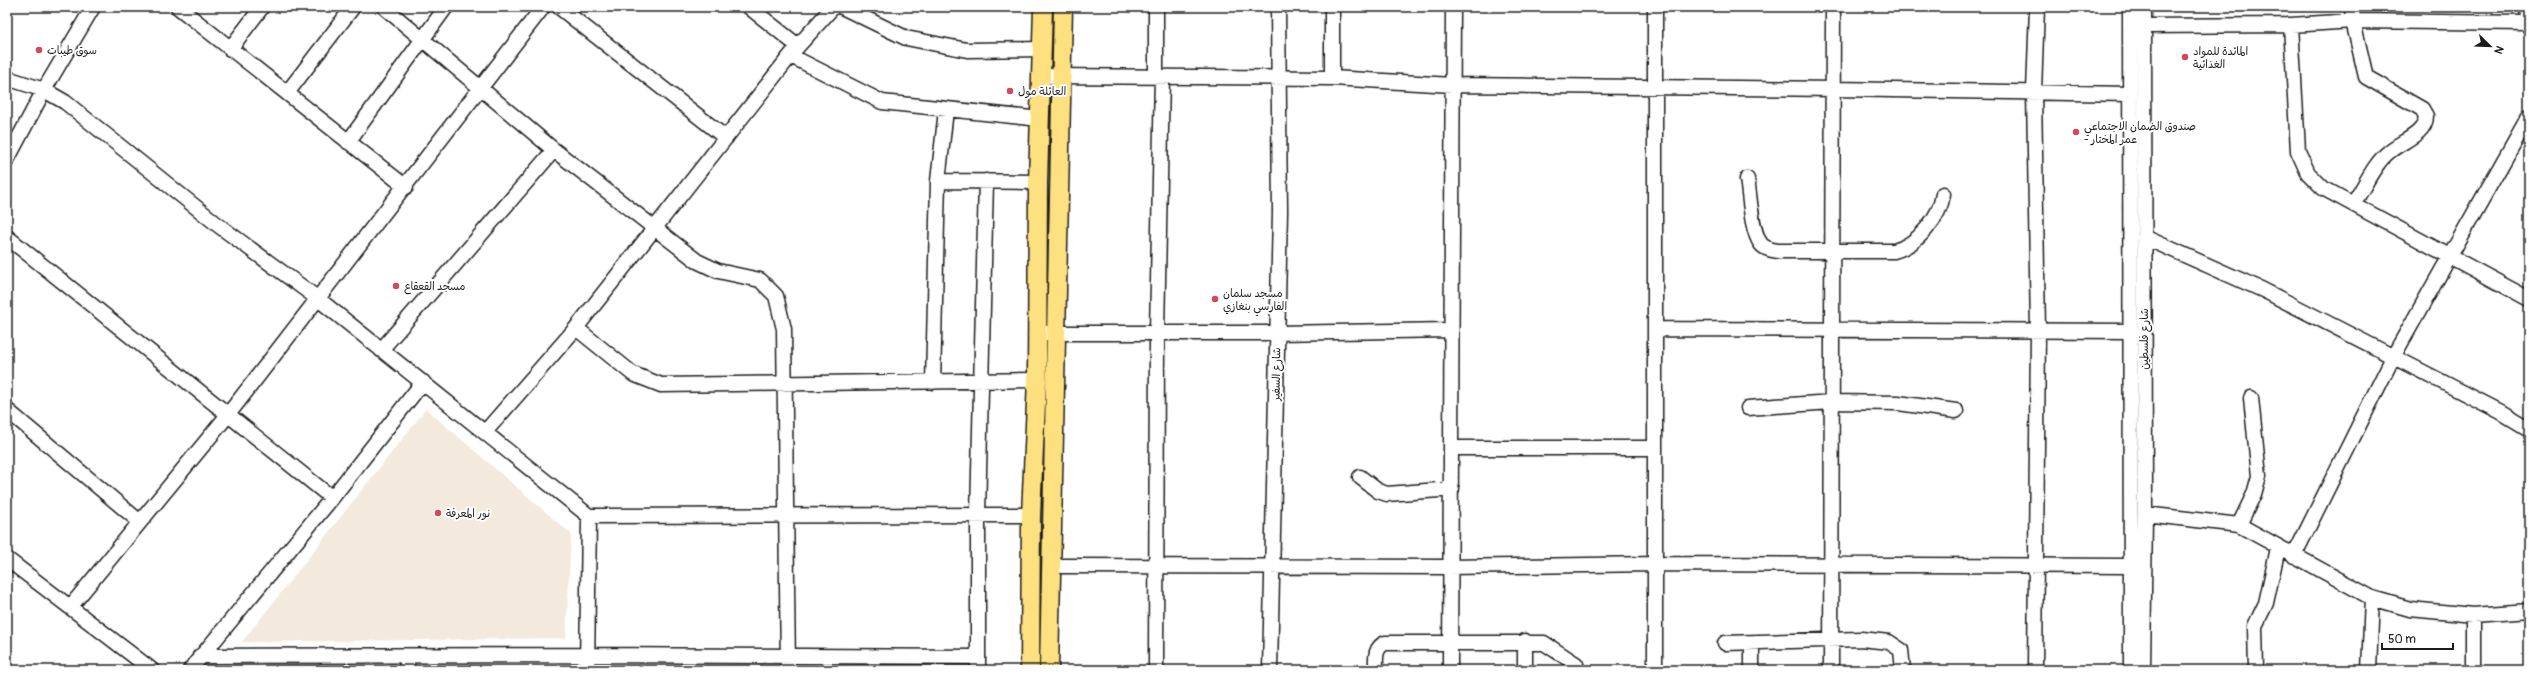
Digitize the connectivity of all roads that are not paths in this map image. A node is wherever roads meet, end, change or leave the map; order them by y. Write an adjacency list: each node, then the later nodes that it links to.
1 (93, 7): 43 (street)
2 (178, 7): 30 (street)
3 (262, 7): 30 (street)
4 (353, 7): 45 (street)
5 (384, 7): 29 (street)
6 (446, 7): 29 (street)
7 (543, 7): 40 (street)
8 (559, 7): 50 (street)
9 (750, 7): 32 (street)
10 (833, 7): 32 (street)
11 (842, 7): 31 (street)
12 (1043, 7): 31 (main road)
13 (1063, 7): 34 (main road)
14 (1156, 7): 35 (street)
15 (1278, 7): 37 (street, شارع السفير)
16 (1332, 7): 38 (street)
17 (1452, 7): 39 (street)
18 (1655, 7): 41 (street)
19 (1833, 7): 42 (street)
20 (2036, 7): 44 (street)
21 (2130, 7): 46 (street, شارع فلسطين)
22 (2144, 7): 28 (street, شارع فلسطين)
23 (2352, 7): 25 (street)
24 (2527, 7): 27 (street)
25 (2353, 21): 26 (street); 27 (street); 61 (street)
26 (2291, 25): 28 (street); 61 (street)
27 (2528, 25)
28 (2144, 26): 52 (street, شارع فلسطين)
29 (422, 37): 40 (street); 51 (street)
30 (230, 49): 45 (street)
31 (1042, 49): 33 (main road)
32 (794, 51): 47 (street); 50 (street)
33 (1041, 76): 34 (street); 49 (main road)
34 (1061, 77): 35 (street); 64 (main road)
35 (1159, 77): 37 (street); 78 (street)
36 (7, 78): 43 (street)
37 (1278, 78): 38 (street); 80 (street, شارع السفير)
38 (1332, 78): 39 (street)
39 (1452, 86): 41 (street); 74 (street)
40 (481, 87): 53 (street); 59 (street)
41 (1656, 88): 42 (street); 72 (street)
42 (1834, 88): 44 (street); 67 (street)
43 (44, 90): 54 (street); 69 (street)
44 (2034, 92): 46 (street); 75 (street)
45 (287, 93): 51 (street)
46 (2130, 94): 52 (street, شارع فلسطين)
47 (946, 110): 49 (street); 56 (street)
48 (2529, 116): 68 (street)
49 (1040, 119): 58 (main road)
50 (726, 138): 62 (street)
51 (348, 142): 59 (street)
52 (2137, 145): 66 (street, شارع فلسطين); 76 (street, شارع فلسطين)
53 (554, 150): 62 (street); 81 (street)
54 (7, 160)
55 (1747, 179): 67 (street)
56 (938, 181): 57 (street); 86 (street)
57 (986, 181): 58 (street); 84 (street)
58 (1038, 182): 63 (main road)
59 (406, 187): 69 (street)
60 (1943, 194): 67 (street)
61 (2353, 204): 68 (street)
62 (655, 228): 71 (street); 87 (street)
63 (1037, 231): 64 (main road); 79 (main road)
64 (1059, 231): 77 (main road)
65 (7, 237): 93 (street)
66 (2144, 237): 82 (street); 103 (street, شارع فلسطين)
67 (1834, 250): 73 (street)
68 (2448, 257): 70 (street); 82 (street)
69 (317, 298): 81 (street); 93 (street)
70 (2529, 299)
71 (576, 328): 87 (street); 95 (street)
72 (1656, 329): 73 (street); 97 (street)
73 (1831, 329): 75 (street); 89 (street)
74 (1451, 330): 80 (street); 96 (street)
75 (2038, 330): 76 (street); 118 (street)
76 (2132, 331): 116 (street, شارع فلسطين)
77 (1057, 332): 78 (street); 79 (street); 114 (main road)
78 (1157, 332): 80 (street); 112 (street)
79 (1037, 333): 83 (main road)
80 (1277, 333): 113 (street, شارع السفير)
81 (381, 350): 85 (street)
82 (2393, 356): 94 (street); 109 (street)
83 (1037, 380): 84 (street); 104 (main road)
84 (982, 381): 86 (street); 102 (street)
85 (422, 382): 95 (street); 100 (street)
86 (933, 382): 87 (street)
87 (785, 384): 101 (street)
88 (2251, 398): 107 (street)
89 (1831, 402): 90 (street); 92 (street); 115 (street)
90 (1748, 408)
91 (7, 410): 106 (street)
92 (1956, 412)
93 (227, 416): 100 (street); 106 (street)
94 (2529, 429)
95 (485, 432): 105 (street)
96 (1452, 448): 97 (street); 99 (street)
97 (1655, 448): 111 (street)
98 (1360, 476): 99 (street)
99 (1452, 489): 117 (street)
100 (332, 498): 129 (street)
101 (786, 514): 102 (street); 105 (street); 133 (street)
102 (978, 514): 104 (street); 134 (street)
103 (2145, 514): 107 (street); 151 (street, شارع فلسطين)
104 (1031, 515): 131 (main road)
105 (589, 516): 128 (street)
106 (140, 522): 120 (street)
107 (2240, 525): 108 (street)
108 (2278, 548): 109 (street); 152 (street)
109 (2294, 556): 119 (street)
110 (7, 559): 120 (street)
111 (1655, 564): 115 (street); 117 (street); 145 (street)
112 (1156, 565): 113 (street); 114 (street); 140 (street)
113 (1273, 565): 117 (street); 141 (street, شارع السفير)
114 (1053, 566): 132 (main road)
115 (1832, 566): 118 (street); 123 (street)
116 (2130, 566): 118 (street); 150 (street, شارع فلسطين)
117 (1449, 567): 125 (street)
118 (2036, 567): 149 (street)
119 (2372, 598): 122 (street); 153 (street)
120 (72, 606): 136 (street)
121 (2529, 611): 122 (street)
122 (2473, 615): 154 (street)
123 (1832, 639): 127 (street); 147 (street); 148 (street)
124 (1525, 641): 125 (street); 135 (street); 144 (street)
125 (1450, 643): 142 (street); 143 (street)
126 (1725, 643): 127 (street)
127 (1752, 643): 146 (street)
128 (587, 655): 130 (street); 133 (street); 139 (street)
129 (200, 656): 130 (street); 137 (street)
130 (407, 656): 138 (street)
131 (1030, 663): 132 (main road)
132 (1050, 663)
133 (788, 664): 134 (street)
134 (978, 664)
135 (1576, 664)
136 (152, 670)
137 (190, 670)
138 (407, 670)
139 (587, 670)
140 (1156, 670)
141 (1270, 670)
142 (1376, 670)
143 (1450, 670)
144 (1525, 670)
145 (1655, 670)
146 (1752, 670)
147 (1831, 670)
148 (1903, 670)
149 (2035, 670)
150 (2131, 670)
151 (2142, 670)
152 (2256, 670)
153 (2369, 670)
154 (2473, 670)

